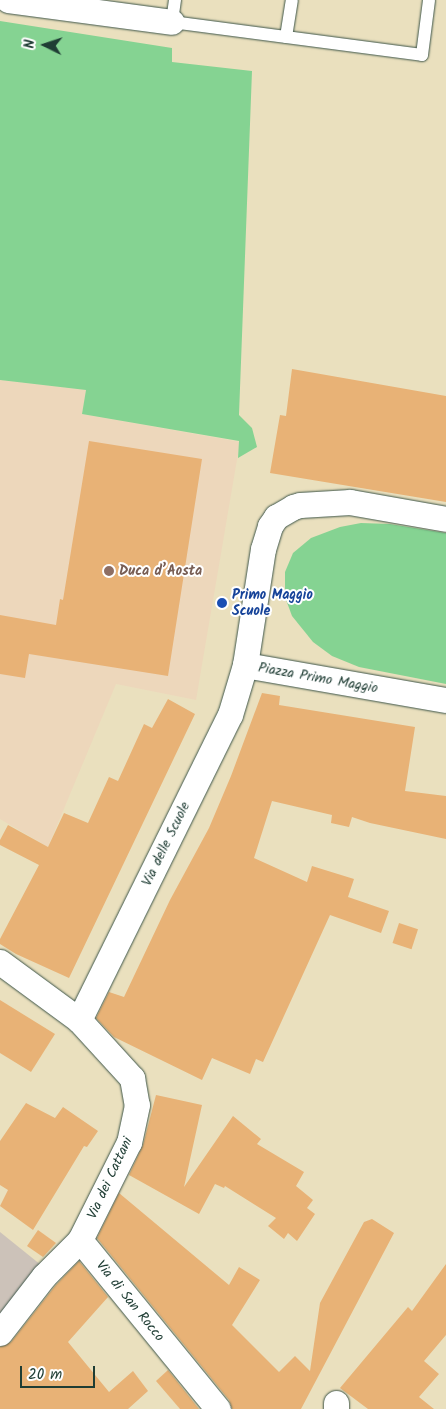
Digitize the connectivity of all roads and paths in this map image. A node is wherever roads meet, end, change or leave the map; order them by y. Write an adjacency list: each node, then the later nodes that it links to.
1 (8, 0): 4 (street)
2 (292, 0): 5 (lane)
3 (429, 0): 5 (lane)
4 (174, 11): 5 (lane)
5 (286, 37)
6 (446, 519): 7 (street, Piazza Primo Maggio)
7 (245, 665): 8 (street, Piazza Primo Maggio); 10 (street, Via delle Scuole)
8 (446, 700)
9 (0, 962): 10 (street, Via dei Cattani)
10 (79, 1020): 11 (street, Via dei Cattani)
11 (80, 1240): 12 (street, Via dei Cattani); 13 (street, Via di San Rocco)
12 (0, 1333)
13 (218, 1409)

